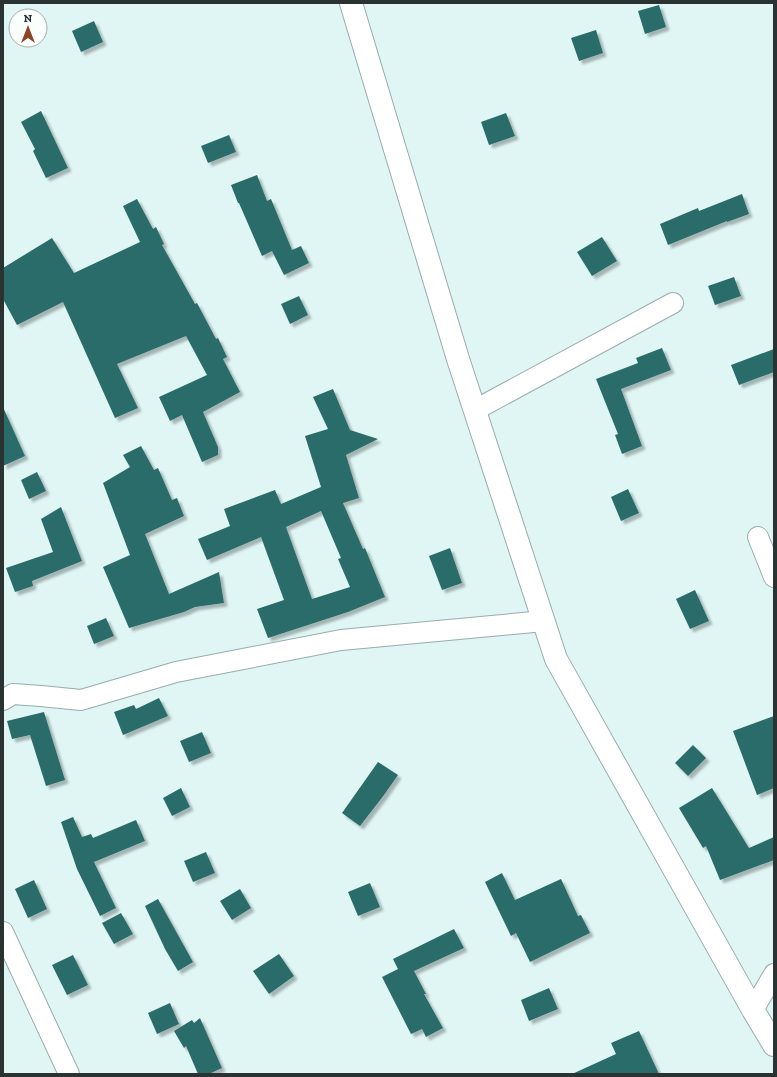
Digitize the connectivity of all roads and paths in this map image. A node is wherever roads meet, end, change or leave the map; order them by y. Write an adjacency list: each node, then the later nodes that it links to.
1 (351, 3): 3 (main road)
2 (673, 303): 3 (street)
3 (475, 410): 6 (main road)
4 (758, 537): 5 (street)
5 (774, 577)
6 (544, 621): 7 (street); 10 (main road)
7 (3, 700)
8 (3, 932): 12 (street)
9 (774, 974): 10 (street)
10 (753, 1010): 11 (main road)
11 (774, 1045)
12 (69, 1074)

